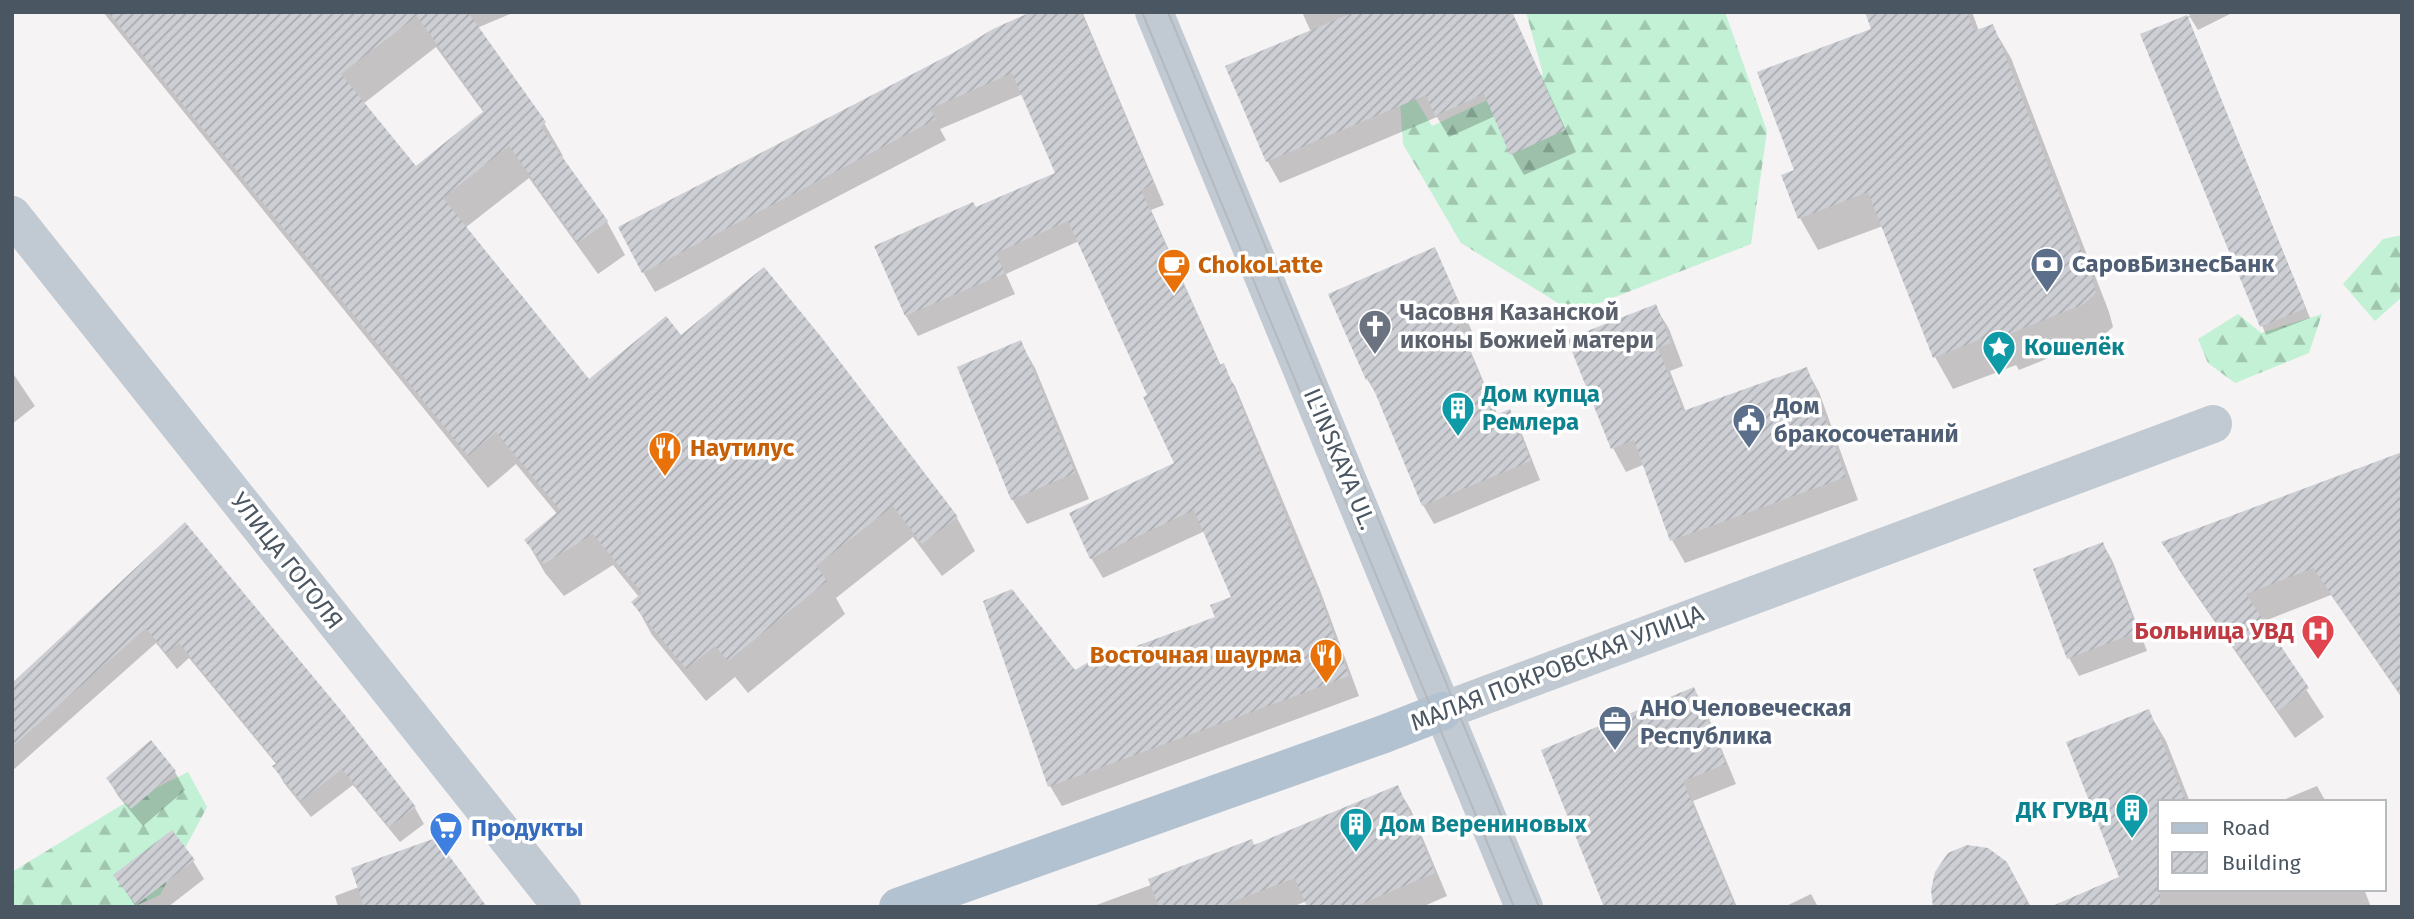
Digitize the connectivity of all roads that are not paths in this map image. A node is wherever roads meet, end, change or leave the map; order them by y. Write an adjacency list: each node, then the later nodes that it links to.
1 (1154, 12): 4 (street, IL'INSKAYA UL.)
2 (12, 215): 5 (street, УЛИЦА ГОГОЛЯ)
3 (2213, 424): 4 (street, МАЛАЯ ПОКРОВСКАЯ УЛИЦА)
4 (1443, 710): 6 (main road, МАЛАЯ ПОКРОВСКАЯ УЛИЦА); 7 (street, IL'INSKAYA UL.)
5 (562, 907)
6 (898, 907)
7 (1524, 907)

